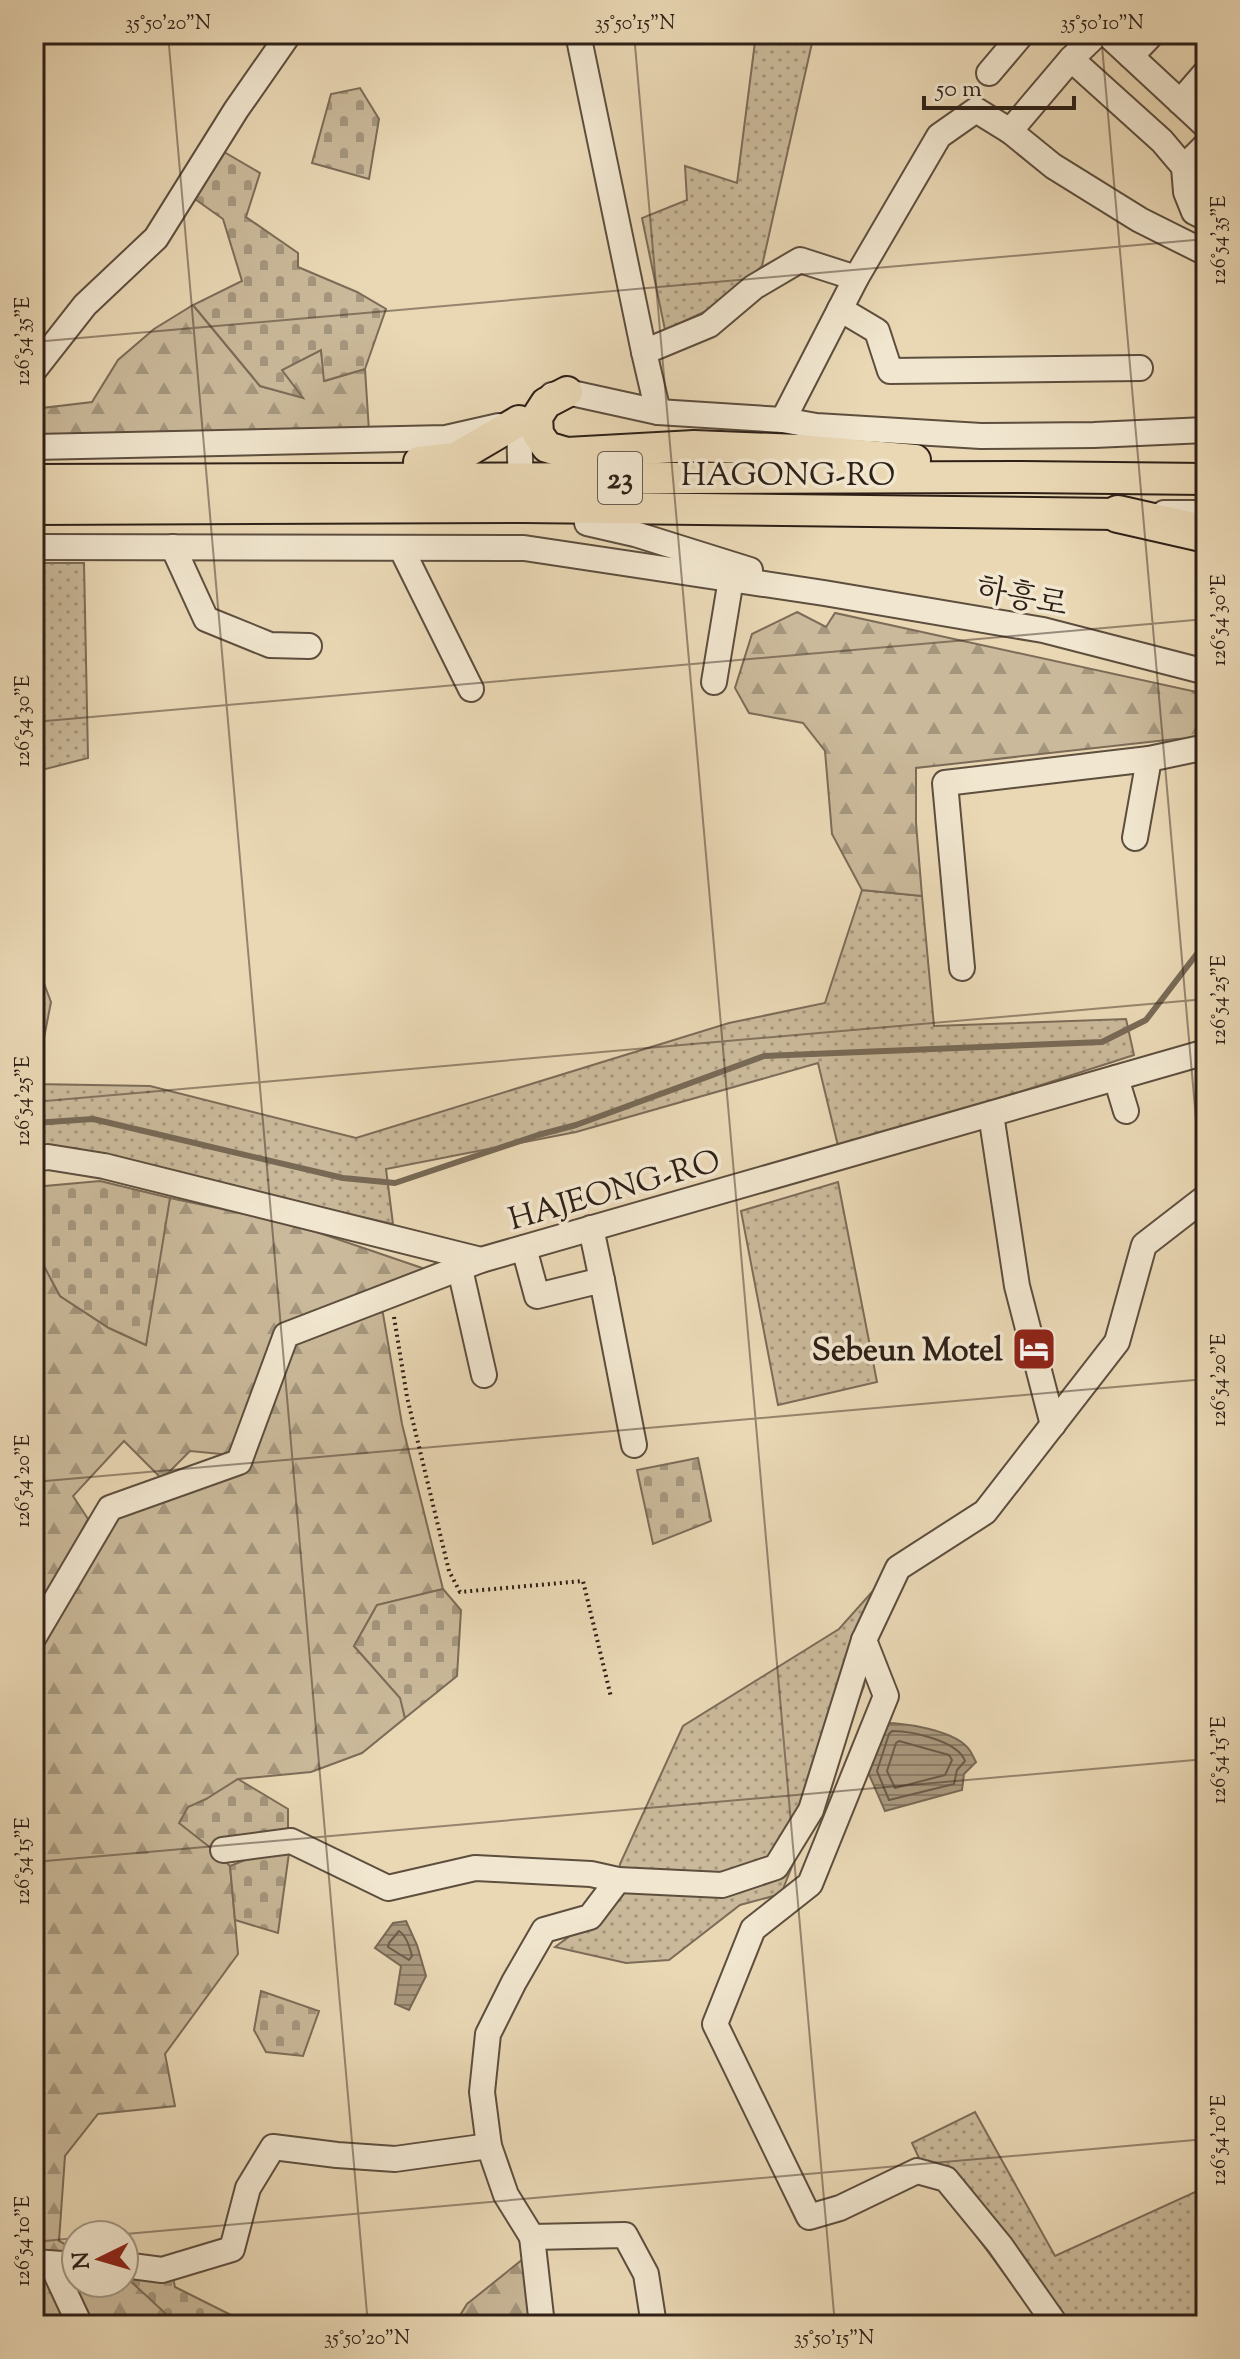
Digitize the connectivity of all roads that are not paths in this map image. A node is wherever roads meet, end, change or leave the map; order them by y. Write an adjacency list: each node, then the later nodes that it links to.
1 (289, 34): 22 (street)
2 (578, 34): 20 (street)
3 (1022, 34): 10 (street)
4 (1097, 34): 8 (street)
5 (1107, 34): 7 (street)
6 (1152, 34): 7 (street)
7 (1131, 56): 11 (street)
8 (1071, 59): 13 (street); 15 (street)
9 (1206, 72): 11 (street)
10 (989, 73)
11 (1180, 102): 12 (street)
12 (1206, 126)
13 (1010, 131): 17 (street); 18 (street)
14 (1206, 145): 15 (street)
15 (1184, 167): 16 (street)
16 (1206, 218)
17 (1206, 253)
18 (856, 278): 19 (street); 20 (street)
19 (840, 309): 21 (street); 25 (street)
20 (644, 352): 24 (street)
21 (1140, 368)
22 (34, 370)
23 (567, 392): 24 (street); 26 (street); 29 (main road)
24 (658, 412): 25 (street)
25 (783, 420): 27 (street)
26 (519, 421): 28 (street); 30 (main road); 33 (street)
27 (1206, 430)
28 (34, 447)
29 (1116, 478): 31 (main road, HAGONG-RO / 23); 33 (main road, HAGONG-RO / 23)
30 (248, 479): 32 (main road, HAGONG-RO / 23); 33 (main road, HAGONG-RO / 23)
31 (1206, 479)
32 (34, 480)
33 (521, 493): 34 (main road, HAGONG-RO / 23); 35 (main road, HAGONG-RO / 23)
34 (585, 508): 37 (main road, HAGONG-RO / 23); 43 (street)
35 (34, 509)
36 (1206, 513): 37 (street, HAGONG-RO)
37 (1118, 514): 38 (highway, 23)
38 (1206, 534)
39 (34, 547): 40 (street)
40 (173, 547): 41 (street); 44 (street)
41 (401, 548): 42 (street); 47 (street)
42 (731, 579): 43 (street); 46 (street)
43 (824, 593): 45 (street, 하흥로)
44 (309, 646)
45 (1206, 672)
46 (714, 682)
47 (471, 689)
48 (1206, 747): 49 (street)
49 (1149, 759): 50 (street); 51 (street)
50 (1135, 838)
51 (962, 968)
52 (1206, 1052): 53 (street, HAJEONG-RO)
53 (1116, 1078): 54 (street); 55 (street, HAJEONG-RO)
54 (1126, 1111)
55 (991, 1114): 58 (street, HAJEONG-RO); 63 (street)
56 (34, 1159): 60 (street, HAJEONG-RO)
57 (1206, 1197): 63 (street)
58 (591, 1228): 59 (street, HAJEONG-RO); 61 (street)
59 (524, 1248): 60 (street, HAJEONG-RO); 61 (street)
60 (470, 1264): 62 (street); 65 (street)
61 (602, 1280): 64 (street)
62 (484, 1375)
63 (1053, 1425): 66 (street)
64 (634, 1445)
65 (34, 1637)
66 (864, 1640): 68 (street); 76 (street)
67 (223, 1850): 68 (street)
68 (618, 1880): 69 (street)
69 (489, 2146): 70 (street); 72 (street)
70 (532, 2237): 74 (street); 75 (street)
71 (54, 2264): 73 (street)
72 (140, 2267)
73 (80, 2325)
74 (542, 2325)
75 (654, 2325)
76 (1056, 2325)

